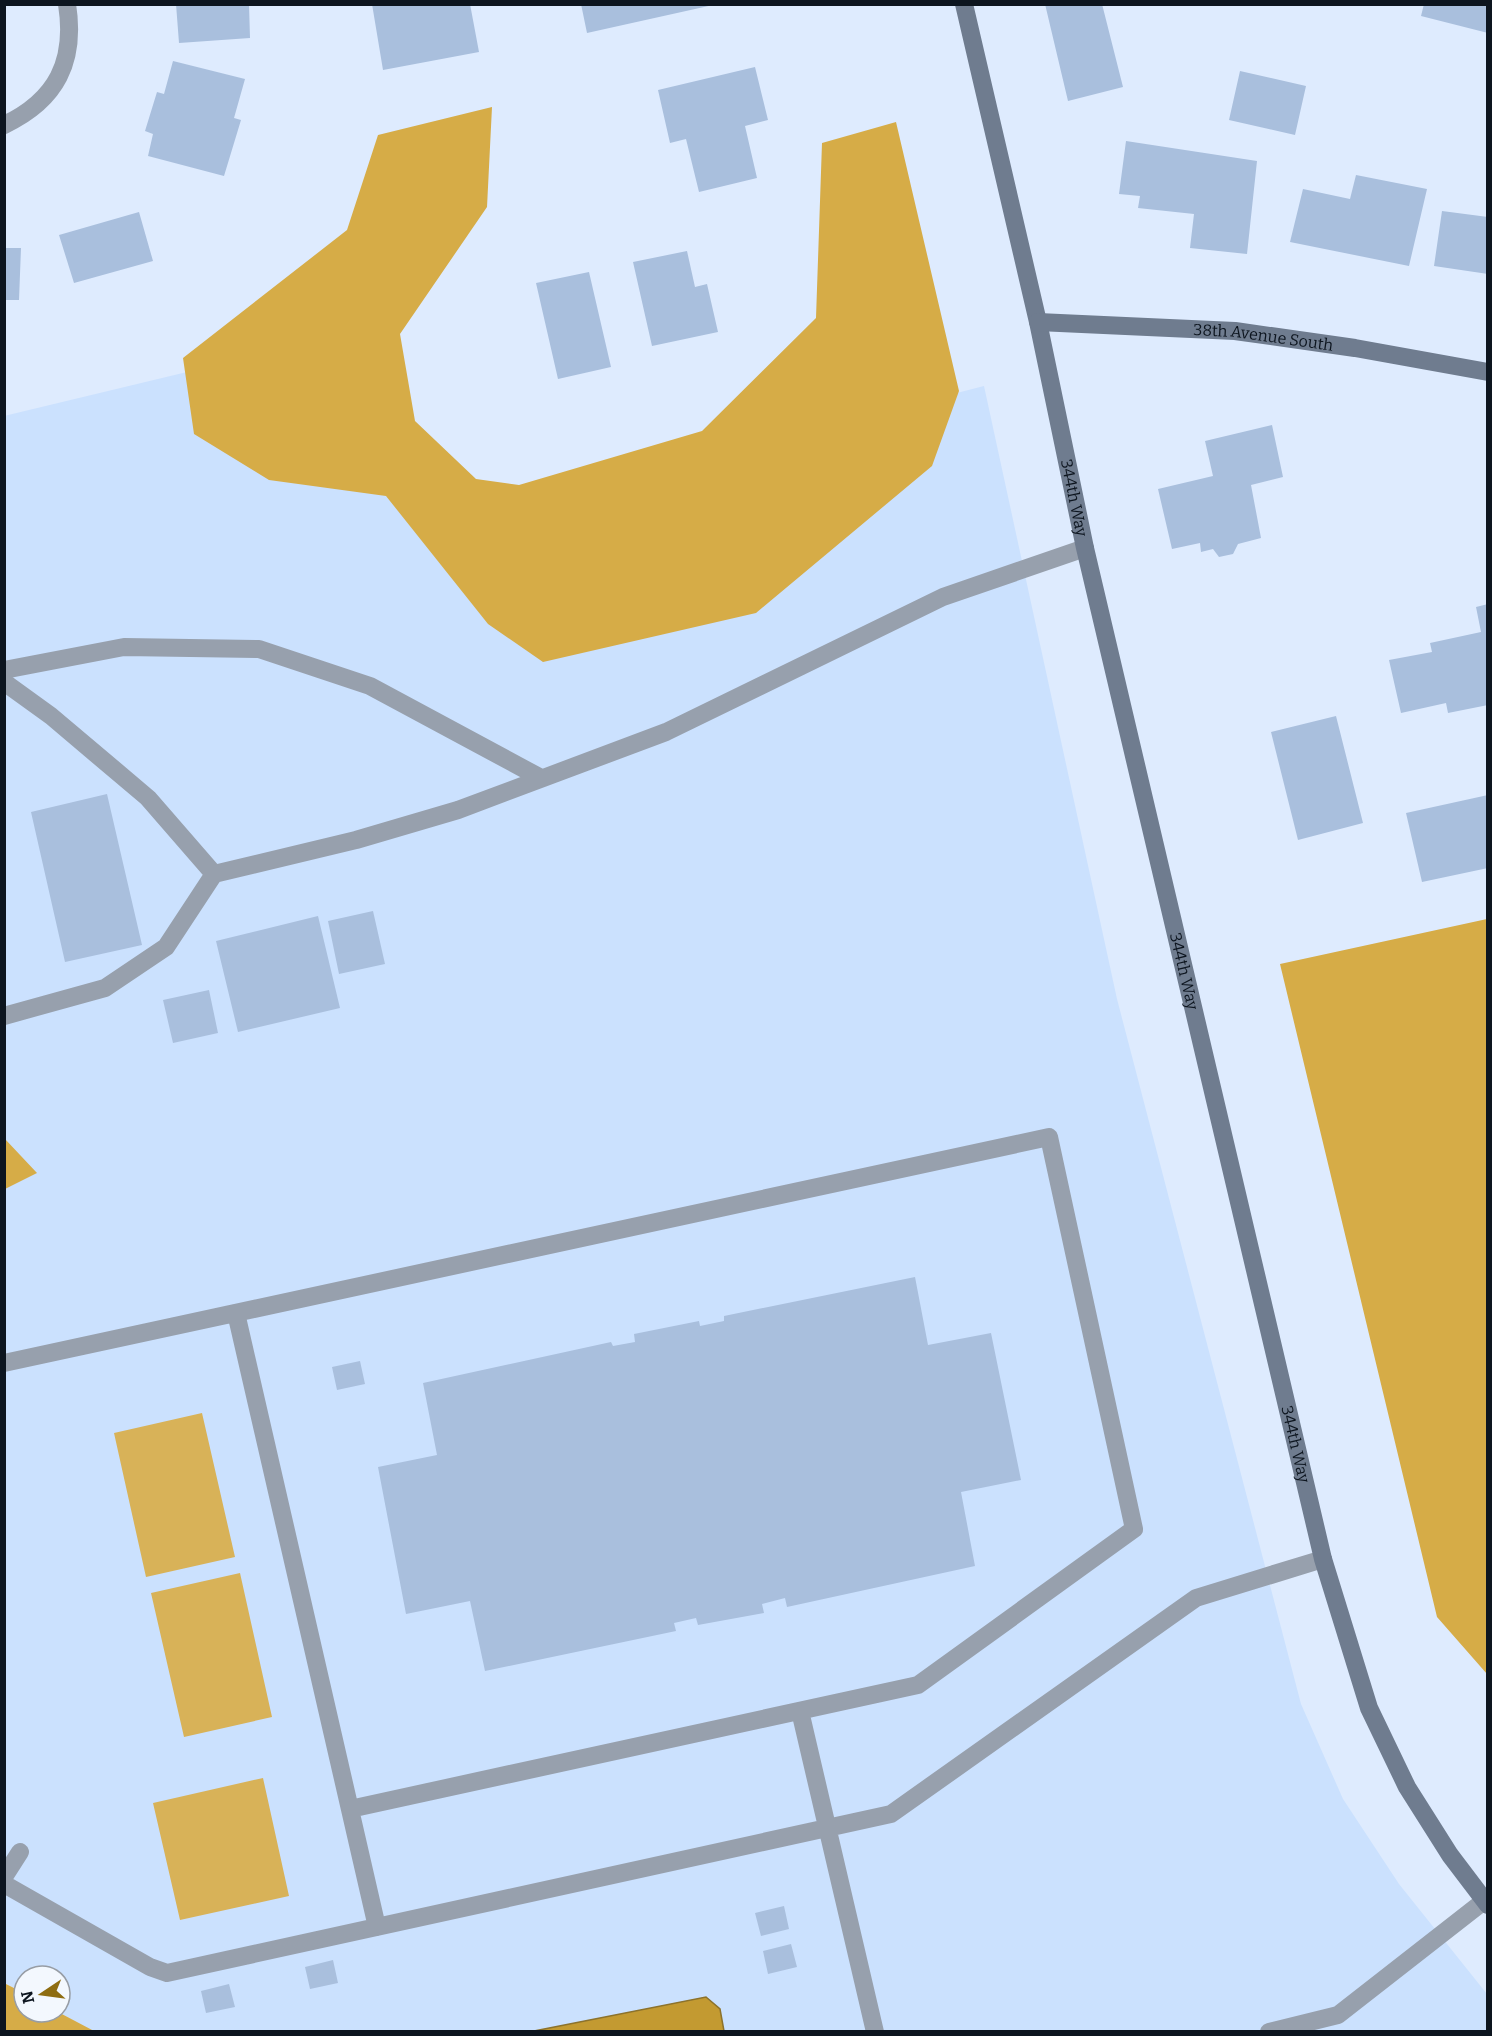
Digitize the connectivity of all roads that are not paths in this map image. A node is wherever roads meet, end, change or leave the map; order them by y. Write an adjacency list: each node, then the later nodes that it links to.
1 (66, 4): 3 (street)
2 (964, 4): 4 (street, 344th Way)
3 (4, 125)
4 (1038, 321): 5 (street, 38th Avenue South); 6 (street, 344th Way)
5 (1488, 372)
6 (1085, 548): 9 (street); 14 (street, 344th Way)
7 (4, 670): 9 (street)
8 (4, 681): 10 (street)
9 (541, 778): 10 (street)
10 (214, 874): 11 (street)
11 (4, 1016)
12 (236, 1313): 13 (street); 15 (street); 16 (street)
13 (4, 1363)
14 (1323, 1559): 17 (street); 21 (street, 344th Way)
15 (800, 1711): 16 (street); 17 (street)
16 (350, 1809): 22 (street)
17 (827, 1828): 22 (street); 23 (street)
18 (20, 1852): 19 (street)
19 (4, 1877)
20 (4, 1884): 22 (street)
21 (1486, 1903): 24 (street)
22 (377, 1927)
23 (875, 2031)
24 (1269, 2031)

